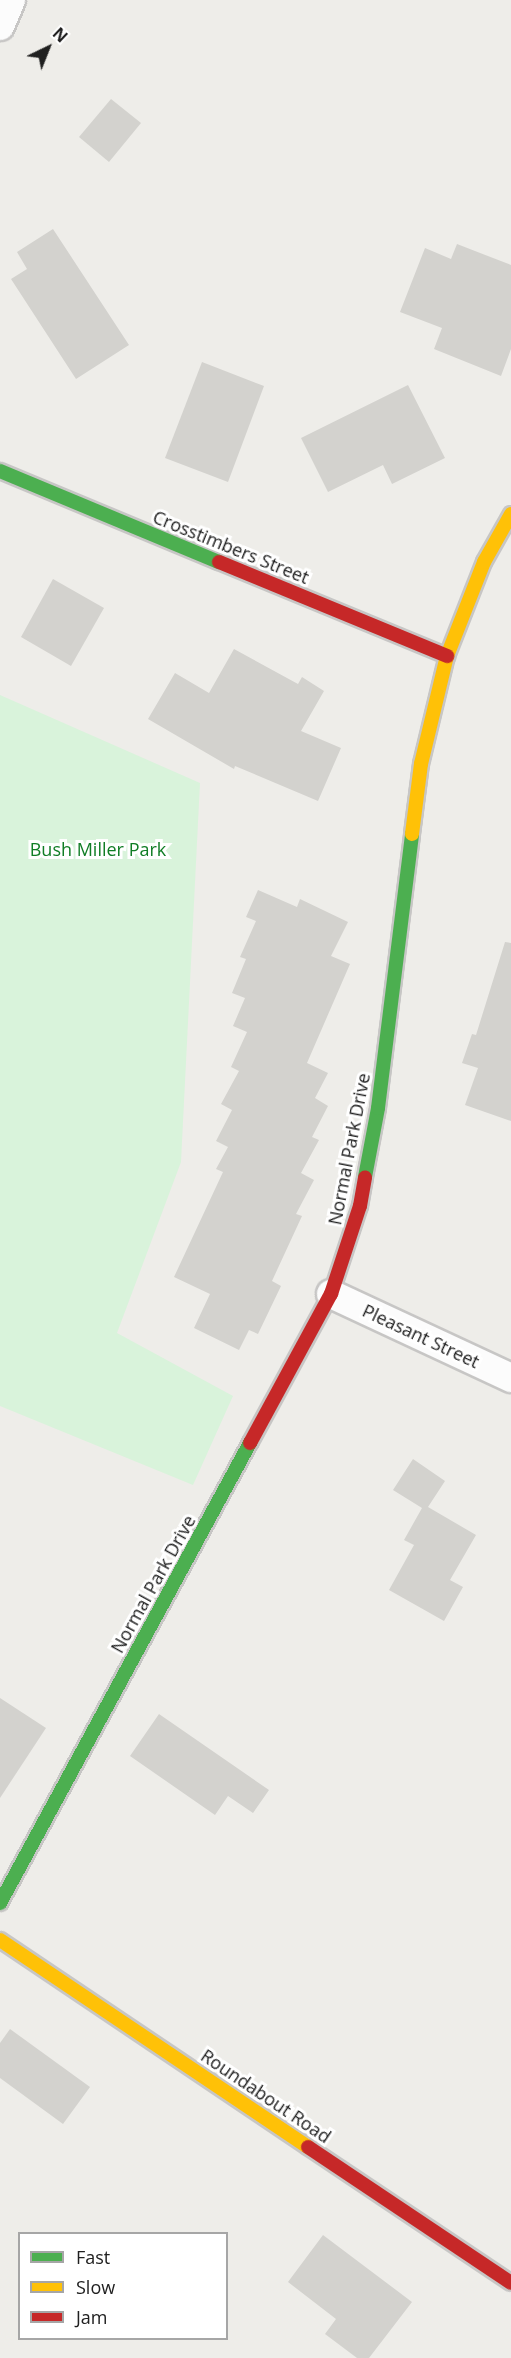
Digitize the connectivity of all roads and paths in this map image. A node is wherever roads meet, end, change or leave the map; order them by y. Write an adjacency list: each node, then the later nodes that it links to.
1 (11, 0): 2 (street)
2 (0, 26)
3 (0, 471): 5 (street, Crosstimbers Street)
4 (511, 514): 5 (street, Normal Park Drive)
5 (447, 656): 6 (street, Normal Park Drive)
6 (331, 1294): 7 (street, Pleasant Street); 8 (street, Normal Park Drive)
7 (511, 1378)
8 (0, 1903)
9 (0, 1940): 10 (street, Roundabout Road)
10 (511, 2283)

